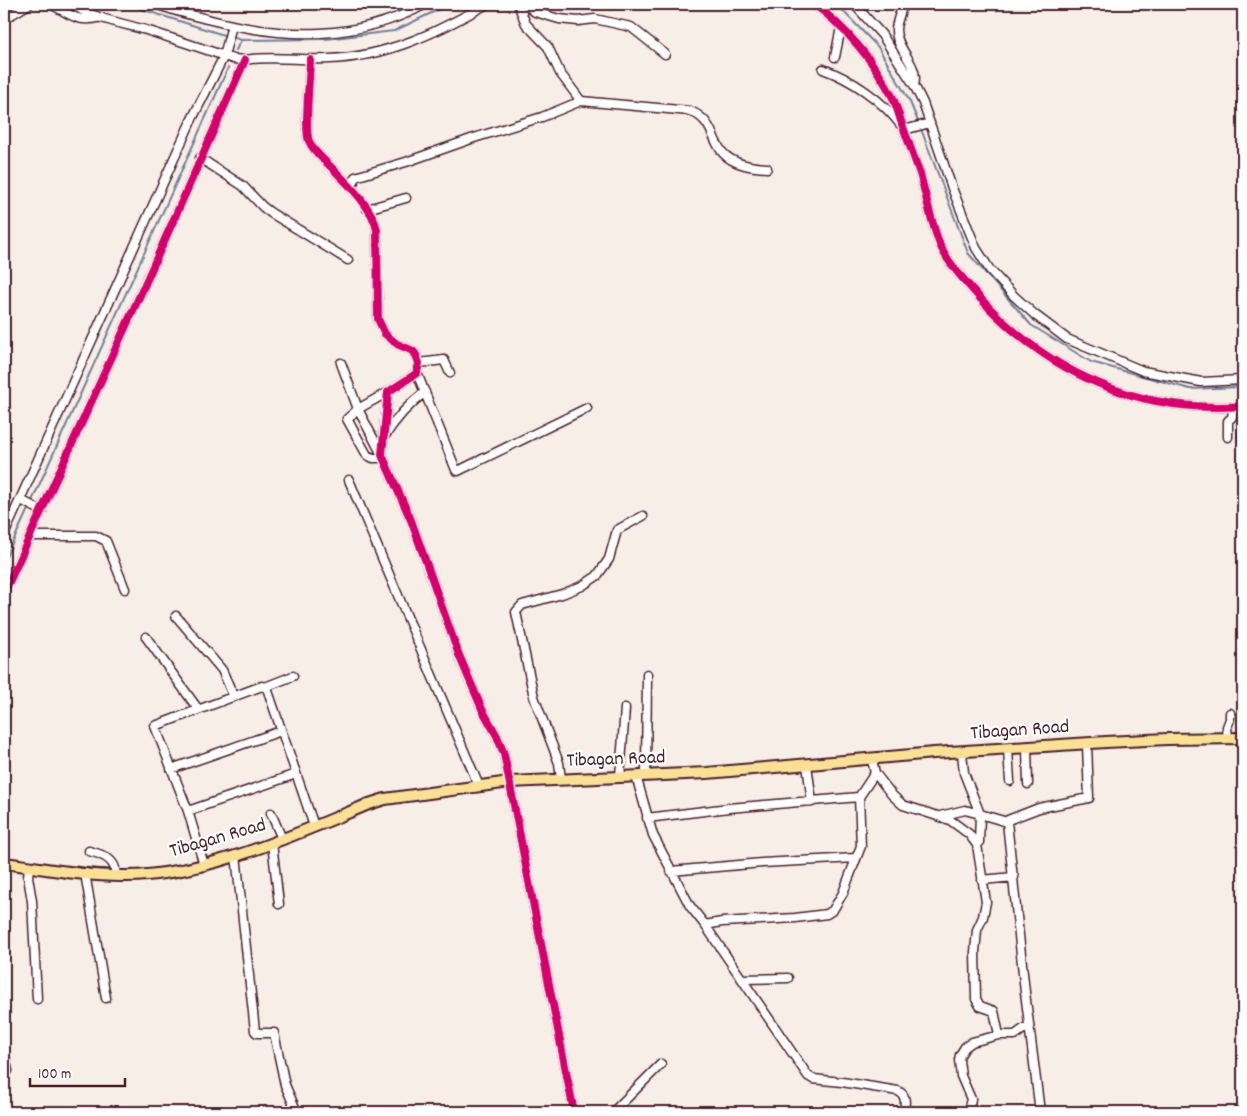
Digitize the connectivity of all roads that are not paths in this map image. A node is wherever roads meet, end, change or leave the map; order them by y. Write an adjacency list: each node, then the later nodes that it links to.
1 (29, 4): 13 (street)
2 (50, 4): 12 (street)
3 (73, 4): 12 (street)
4 (156, 4): 15 (street)
5 (426, 4): 15 (street)
6 (487, 4): 20 (street)
7 (518, 4): 23 (street)
8 (525, 4): 17 (street)
9 (814, 4): 14 (street)
10 (854, 4): 22 (street)
11 (903, 4): 22 (street)
12 (101, 17): 16 (street)
13 (4, 19)
14 (841, 27): 18 (street); 25 (street)
15 (231, 28): 16 (street)
16 (225, 53): 19 (street); 49 (street)
17 (665, 54)
18 (835, 57)
19 (245, 60): 20 (street); 26 (street)
20 (310, 60): 28 (street)
21 (823, 69): 25 (street)
22 (914, 85): 24 (street)
23 (581, 100): 27 (street); 28 (street)
24 (928, 123): 25 (street); 36 (street)
25 (906, 128): 40 (street)
26 (200, 158): 31 (street); 50 (street)
27 (767, 168)
28 (352, 188): 30 (street)
29 (406, 198): 30 (street)
30 (367, 209): 33 (street)
31 (348, 260)
32 (341, 363): 42 (street)
33 (419, 363): 34 (street); 35 (street)
34 (417, 373): 37 (street); 38 (street)
35 (450, 373)
36 (1243, 380)
37 (388, 392): 42 (street); 45 (street)
38 (425, 392): 41 (street); 45 (street)
39 (1243, 406): 40 (street)
40 (1234, 407): 44 (street)
41 (587, 408)
42 (358, 409): 47 (street); 47 (street)
43 (1243, 432): 46 (street)
44 (1228, 437)
45 (383, 438): 47 (street)
46 (1243, 439)
47 (383, 456): 81 (street)
48 (349, 480): 83 (street)
49 (22, 501): 50 (street); 52 (street)
50 (40, 510): 53 (street)
51 (643, 516): 79 (street)
52 (4, 536)
53 (31, 536): 54 (street); 55 (street)
54 (125, 589)
55 (4, 593)
56 (176, 616): 61 (street)
57 (146, 637): 63 (street)
58 (646, 674): 77 (street)
59 (294, 676): 60 (street)
60 (264, 686): 61 (street); 65 (street)
61 (234, 697): 63 (street)
62 (624, 708): 78 (street)
63 (198, 709): 74 (street)
64 (1230, 713): 66 (street)
65 (281, 731): 74 (street); 76 (street)
66 (1228, 738): 67 (main road, Tibagan Road); 68 (main road, Tibagan Road)
67 (1243, 738)
68 (1087, 744): 69 (main road, Tibagan Road); 91 (street)
69 (1027, 747): 70 (main road, Tibagan Road); 82 (street)
70 (1008, 749): 71 (main road, Tibagan Road); 80 (street)
71 (962, 752): 72 (main road, Tibagan Road); 88 (street)
72 (872, 760): 73 (main road, Tibagan Road); 75 (street)
73 (807, 765): 77 (main road, Tibagan Road); 85 (street)
74 (171, 769): 86 (street)
75 (875, 773): 84 (street); 89 (street)
76 (296, 774): 86 (street); 92 (street)
77 (641, 776): 78 (main road, Tibagan Road); 90 (street)
78 (620, 777): 79 (main road, Tibagan Road)
79 (560, 780): 81 (main road, Tibagan Road)
80 (1010, 781)
81 (510, 782): 83 (main road, Tibagan Road); 118 (street)
82 (1028, 784)
83 (479, 786): 92 (main road, Tibagan Road)
84 (859, 797): 85 (street); 97 (street)
85 (812, 802): 90 (street)
86 (188, 811): 99 (street)
87 (272, 814): 93 (street)
88 (980, 814): 89 (street); 91 (street); 94 (street)
89 (936, 816): 94 (street)
90 (647, 818): 101 (street)
91 (1007, 822): 104 (street)
92 (314, 826): 93 (main road, Tibagan Road)
93 (277, 841): 96 (main road, Tibagan Road); 106 (street)
94 (977, 845): 105 (street)
95 (89, 851): 103 (street)
96 (236, 855): 99 (main road, Tibagan Road); 117 (street)
97 (856, 858): 101 (street); 107 (street)
98 (4, 864): 100 (main road, Tibagan Road)
99 (204, 864): 103 (main road, Tibagan Road)
100 (29, 866): 102 (main road, Tibagan Road); 111 (street)
101 (671, 871): 107 (street)
102 (85, 873): 103 (main road, Tibagan Road); 110 (street)
103 (115, 876)
104 (1014, 877): 105 (street); 112 (street)
105 (982, 880): 113 (street)
106 (279, 904)
107 (705, 925): 109 (street)
108 (788, 978): 109 (street)
109 (742, 979): 120 (street)
110 (106, 998)
111 (37, 999)
112 (1029, 1025): 113 (street); 122 (street)
113 (999, 1035): 121 (street)
114 (4, 1052): 116 (street)
115 (661, 1064): 119 (street)
116 (8, 1071)
117 (297, 1112)
118 (574, 1112)
119 (613, 1112)
120 (904, 1112)
121 (968, 1112)
122 (1040, 1112)

